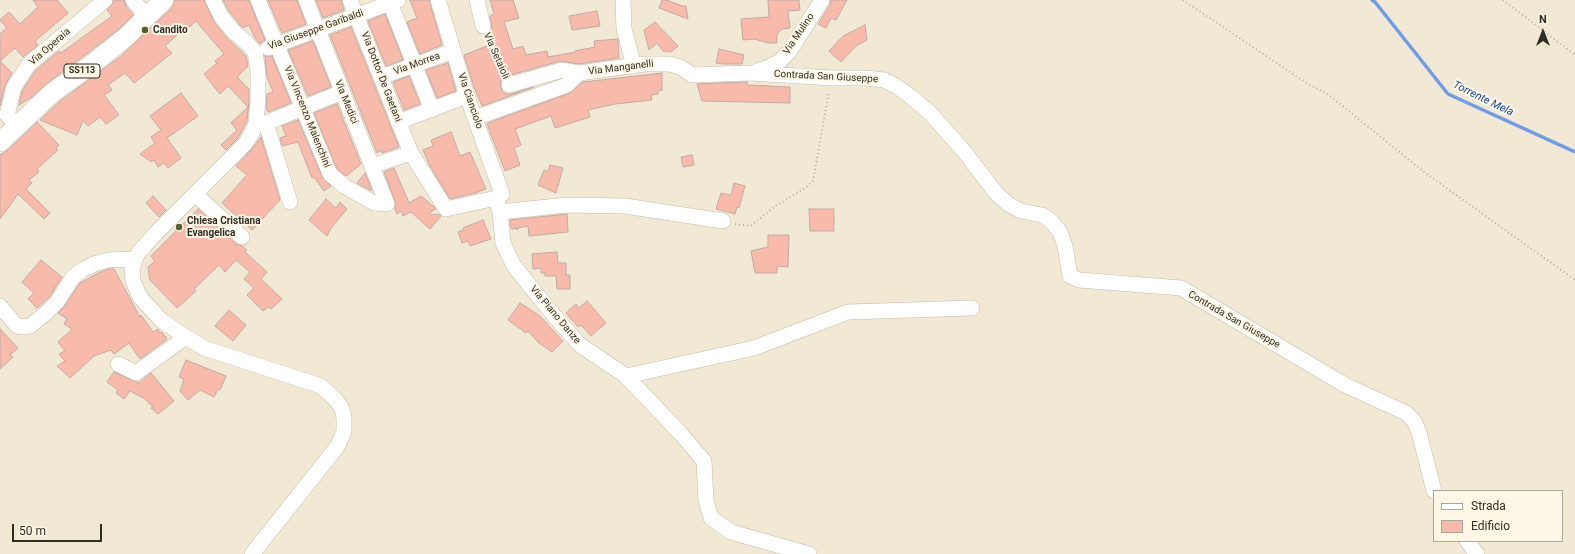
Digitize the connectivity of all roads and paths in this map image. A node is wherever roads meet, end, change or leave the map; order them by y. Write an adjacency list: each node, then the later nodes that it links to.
1 (105, 0): 37 (street, Via Operaia)
2 (133, 0): 16 (street)
3 (164, 0): 16 (main road, SS113)
4 (213, 0): 21 (street)
5 (258, 0): 19 (street, Via Vincenzo Malenchini)
6 (306, 0): 18 (street, Via Medici)
7 (350, 0): 15 (street, Via Dottor De Gaetani)
8 (438, 0): 20 (street, Via Cianciolo)
9 (477, 0): 17 (street)
10 (624, 0): 24 (street)
11 (822, 0): 25 (street, Via Mulino)
12 (1183, 0): 48 (path)
13 (1503, 0): 22 (path)
14 (392, 1): 15 (street, Via Giuseppe Garibaldi); 23 (street)
15 (356, 15): 18 (street, Via Giuseppe Garibaldi); 27 (street, Via Dottor De Gaetani)
16 (147, 17): 37 (main road, SS113)
17 (483, 26): 29 (path, Via Setaioli)
18 (317, 29): 19 (street, Via Giuseppe Garibaldi); 30 (street, Via Medici)
19 (276, 44): 21 (street, Via Giuseppe Garibaldi); 32 (street, Via Vincenzo Malenchini)
20 (453, 51): 23 (street, Via Morrea); 31 (street, Via Cianciolo)
21 (256, 52): 36 (street)
22 (1575, 55)
23 (414, 65): 27 (street, Via Morrea); 33 (street)
24 (634, 66): 25 (street, Via Manganelli); 26 (street, Via Manganelli)
25 (750, 73): 28 (street, Contrada San Giuseppe)
26 (579, 74): 29 (street, Via Setaioli); 34 (street, Via Manganelli)
27 (381, 77): 35 (street, Via Dottor De Gaetani)
28 (832, 78): 45 (path); 54 (street, Contrada San Giuseppe)
29 (509, 85)
30 (342, 92): 32 (street); 40 (street, Via Medici)
31 (468, 96): 33 (street); 34 (street, Via Cianciolo)
32 (303, 108): 36 (street); 43 (street, Via Vincenzo Malenchini)
33 (432, 110): 35 (street)
34 (475, 118): 44 (street, Via Cianciolo)
35 (398, 122): 39 (street, Via Dottor De Gaetani)
36 (261, 123): 41 (street); 42 (street)
37 (17, 125): 38 (main road, SS113)
38 (0, 142)
39 (410, 153): 40 (street); 44 (street)
40 (372, 166): 43 (street, Via Medici)
41 (195, 194): 46 (street); 47 (street)
42 (290, 202)
43 (387, 204)
44 (498, 205): 45 (street); 53 (street, Via Piano Danze)
45 (723, 221)
46 (242, 237)
47 (134, 259): 49 (street); 51 (street)
48 (1575, 280)
49 (0, 306)
50 (972, 308): 53 (street)
51 (186, 337): 52 (street); 56 (street)
52 (118, 364)
53 (626, 376): 57 (street, Via Piano Danze)
54 (1434, 490)
55 (1468, 542): 58 (street)
56 (252, 554)
57 (809, 554)
58 (1477, 554)

